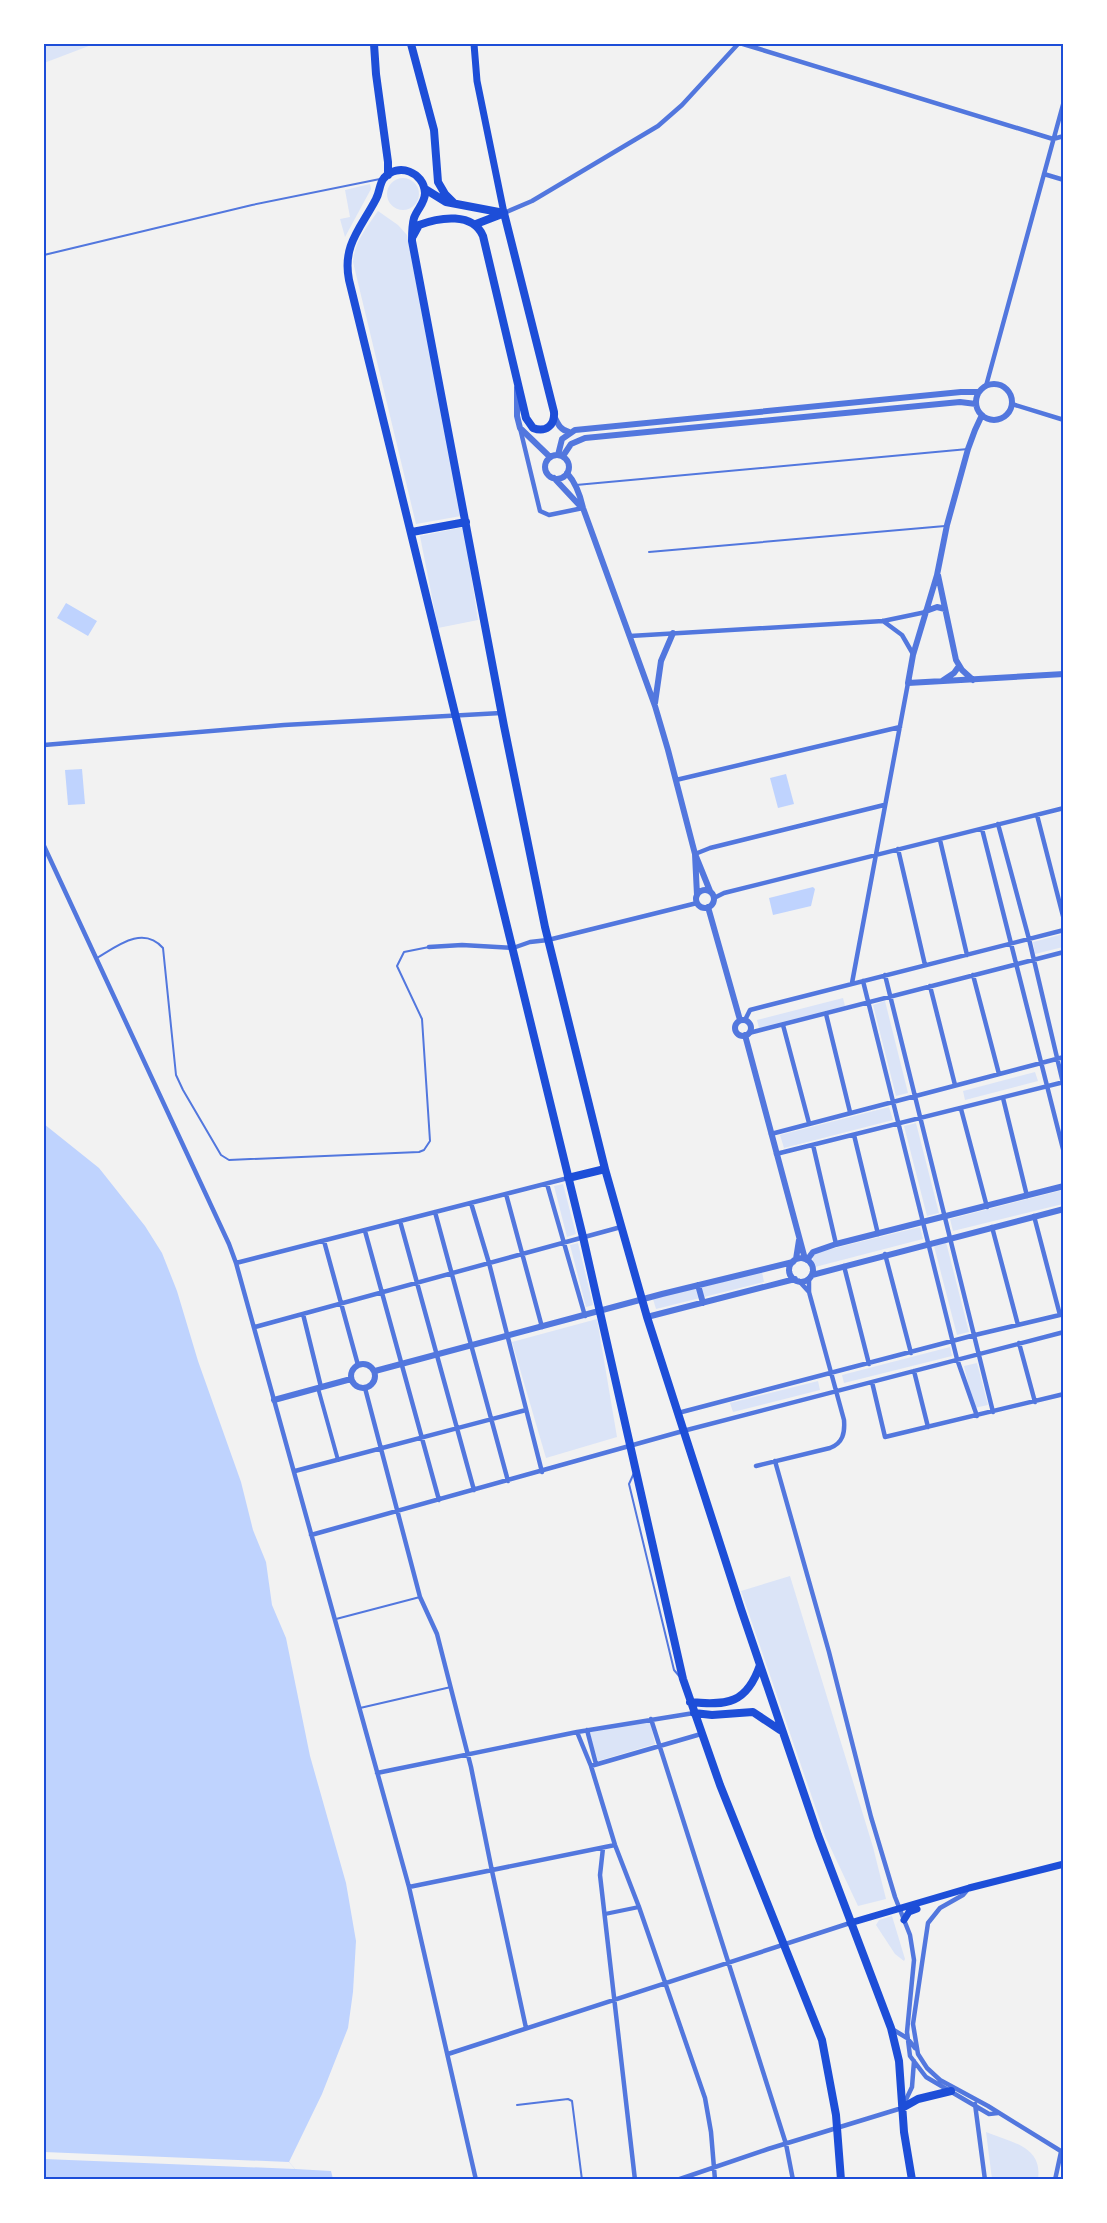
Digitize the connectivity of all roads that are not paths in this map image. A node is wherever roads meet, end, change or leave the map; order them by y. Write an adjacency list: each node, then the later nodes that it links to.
1 (374, 44): 10 (main road)
2 (411, 44): 13 (main road)
3 (474, 44): 14 (main road)
4 (738, 44): 14 (street)
5 (743, 44): 8 (street)
6 (1064, 101): 8 (street)
7 (1064, 136): 8 (street)
8 (1053, 139): 9 (street)
9 (1044, 174): 11 (street); 19 (street)
10 (386, 176): 12 (main road); 17 (lane); 37 (main road)
11 (1064, 180)
12 (425, 189): 13 (main road); 16 (main road)
13 (454, 203): 14 (main road)
14 (504, 213): 15 (main road); 23 (main road)
15 (476, 224): 16 (main road); 18 (main road)
16 (412, 241): 35 (main road)
17 (44, 255)
18 (516, 378): 23 (main road); 26 (street)
19 (986, 386): 20 (street); 22 (street)
20 (979, 392): 21 (street); 27 (street)
21 (976, 404): 24 (street); 29 (street)
22 (1012, 404): 24 (street); 25 (street)
23 (554, 414): 27 (street)
24 (982, 415): 28 (street)
25 (1063, 418)
26 (520, 428): 30 (street); 34 (street)
27 (569, 432): 29 (street)
28 (968, 449): 33 (lane); 36 (street)
29 (561, 456): 30 (street); 31 (street)
30 (550, 457): 32 (street)
31 (567, 473): 32 (street); 33 (street)
32 (554, 478): 34 (street)
33 (576, 485): 34 (street)
34 (583, 508): 44 (street)
35 (466, 522): 37 (main road); 52 (main road)
36 (947, 525): 38 (lane); 39 (street)
37 (412, 532): 53 (main road)
38 (649, 552)
39 (938, 574): 40 (street); 41 (street)
40 (945, 609): 41 (street); 46 (street)
41 (926, 612): 42 (street); 45 (street)
42 (883, 621): 43 (street); 45 (street)
43 (673, 633): 44 (street); 51 (street)
44 (630, 636): 51 (street)
45 (913, 655): 50 (street)
46 (959, 666): 48 (street); 49 (street)
47 (1064, 674): 48 (street)
48 (973, 680): 49 (street)
49 (939, 682): 50 (street)
50 (908, 683): 54 (street)
51 (655, 706): 56 (street)
52 (501, 712): 53 (street); 75 (main road)
53 (454, 715): 55 (street); 78 (main road)
54 (900, 727): 56 (street); 57 (street)
55 (44, 744)
56 (676, 780): 65 (street)
57 (884, 805): 65 (street); 66 (street)
58 (1064, 808): 59 (street)
59 (1037, 815): 60 (street); 72 (street)
60 (998, 824): 61 (street); 74 (street)
61 (981, 829): 62 (street); 76 (street)
62 (940, 840): 64 (street); 80 (street)
63 (44, 846): 81 (street)
64 (898, 849): 66 (street); 84 (street)
65 (695, 854): 67 (street); 68 (street)
66 (876, 856): 69 (street); 88 (street)
67 (710, 891): 68 (street); 69 (street)
68 (697, 895): 70 (street)
69 (714, 898): 71 (street)
70 (697, 903): 71 (street); 75 (street)
71 (708, 907): 93 (street)
72 (1064, 920)
73 (1064, 930): 74 (street)
74 (1029, 939): 76 (street); 82 (street)
75 (548, 940): 78 (street); 116 (main road)
76 (1011, 944): 80 (street); 83 (street)
77 (429, 947): 78 (street); 81 (lane)
78 (513, 948): 117 (main road)
79 (1064, 952): 82 (street)
80 (967, 955): 84 (street)
81 (97, 958): 145 (street)
82 (1034, 959): 83 (street); 97 (street)
83 (1016, 964): 86 (street); 98 (street)
84 (925, 965): 85 (street)
85 (885, 975): 87 (street); 90 (street)
86 (973, 975): 89 (street); 99 (street)
87 (862, 981): 88 (street); 91 (street)
88 (852, 983): 93 (street)
89 (930, 986): 90 (street); 101 (street)
90 (890, 997): 91 (street); 103 (street)
91 (867, 1002): 92 (street); 105 (street)
92 (826, 1014): 94 (street); 107 (street)
93 (743, 1020): 95 (street); 95 (street)
94 (783, 1024): 95 (street); 109 (street)
95 (747, 1034): 111 (street)
96 (1064, 1058): 97 (street)
97 (1057, 1059): 98 (street); 100 (street)
98 (1041, 1064): 99 (street); 102 (street)
99 (999, 1074): 101 (street)
100 (1063, 1083): 102 (street)
101 (955, 1085): 103 (street)
102 (1046, 1086): 104 (street); 114 (street)
103 (914, 1096): 105 (street); 108 (street)
104 (1003, 1098): 106 (street); 121 (street)
105 (893, 1101): 107 (street); 110 (street)
106 (961, 1108): 108 (street); 123 (street)
107 (850, 1112): 109 (street)
108 (920, 1118): 110 (street); 126 (street)
109 (809, 1123): 111 (street)
110 (898, 1123): 112 (street); 129 (street)
111 (771, 1134): 115 (street)
112 (854, 1135): 113 (street); 133 (street)
113 (813, 1145): 115 (street); 139 (street)
114 (1064, 1153)
115 (776, 1154): 136 (street)
116 (605, 1169): 117 (main road); 130 (main road)
117 (568, 1178): 118 (street); 134 (main road)
118 (547, 1184): 120 (street); 138 (street)
119 (1064, 1186): 121 (street)
120 (507, 1194): 122 (street); 141 (street)
121 (1027, 1196): 123 (street)
122 (471, 1203): 125 (street); 146 (street)
123 (987, 1207): 126 (street)
124 (1064, 1209): 127 (street)
125 (435, 1212): 128 (street); 148 (street)
126 (944, 1216): 129 (street); 135 (street)
127 (1034, 1216): 131 (street); 160 (street)
128 (400, 1221): 132 (street); 151 (street)
129 (923, 1222): 133 (street); 140 (street)
130 (621, 1227): 134 (street); 155 (main road)
131 (992, 1227): 135 (street); 163 (street)
132 (365, 1231): 137 (street); 153 (street)
133 (878, 1234): 139 (street)
134 (583, 1238): 138 (street); 158 (main road)
135 (950, 1238): 140 (street); 167 (street)
136 (799, 1240): 143 (street); 144 (street)
137 (324, 1241): 145 (street); 156 (street)
138 (564, 1243): 141 (street); 161 (street)
139 (837, 1244): 143 (street)
140 (928, 1244): 142 (street); 169 (street)
141 (523, 1254): 146 (street); 165 (street)
142 (885, 1254): 147 (street); 172 (street)
143 (806, 1259): 144 (street); 149 (street)
144 (794, 1261): 150 (street); 152 (street)
145 (236, 1263): 164 (street)
146 (489, 1263): 148 (street); 168 (street)
147 (844, 1266): 149 (street); 177 (street)
148 (452, 1272): 151 (street); 171 (street)
149 (811, 1276): 150 (street); 154 (street)
150 (797, 1280): 154 (street); 157 (street)
151 (417, 1282): 153 (street); 173 (street)
152 (698, 1285): 155 (street); 157 (street)
153 (382, 1291): 156 (street); 176 (street)
154 (808, 1292): 181 (street)
155 (642, 1299): 158 (street); 162 (main road)
156 (342, 1303): 159 (street); 178 (street)
157 (703, 1303): 162 (street)
158 (600, 1311): 161 (street); 199 (main road)
159 (303, 1314): 164 (street); 184 (street)
160 (1062, 1315): 163 (street)
161 (585, 1316): 165 (street)
162 (647, 1317): 192 (main road)
163 (1018, 1325): 167 (street)
164 (255, 1327): 188 (street)
165 (542, 1327): 168 (street)
166 (1063, 1334): 170 (street)
167 (975, 1335): 169 (street); 174 (street)
168 (508, 1336): 171 (street); 190 (street)
169 (953, 1341): 172 (street); 175 (street)
170 (1019, 1343): 174 (street); 189 (street)
171 (472, 1345): 173 (street); 194 (street)
172 (911, 1353): 177 (street)
173 (438, 1354): 176 (street); 196 (street)
174 (980, 1354): 175 (street); 191 (street)
175 (957, 1359): 180 (street); 193 (street)
176 (401, 1363): 179 (street); 198 (street)
177 (869, 1364): 181 (street)
178 (358, 1365): 179 (street); 182 (street)
179 (375, 1371): 185 (street)
180 (914, 1371): 183 (street); 195 (street)
181 (832, 1374): 186 (street); 192 (street)
182 (351, 1379): 184 (street); 185 (street)
183 (872, 1382): 186 (street); 195 (street)
184 (320, 1388): 188 (street); 201 (street)
185 (365, 1388): 200 (street)
186 (837, 1391): 197 (street); 202 (street)
187 (1064, 1394): 189 (street)
188 (274, 1400): 204 (street)
189 (1035, 1402): 191 (street)
190 (526, 1410): 194 (street); 205 (street)
191 (993, 1412): 193 (street)
192 (678, 1413): 197 (main road)
193 (977, 1416): 195 (street)
194 (491, 1419): 196 (street); 206 (street)
195 (928, 1427)
196 (457, 1429): 198 (street); 207 (street)
197 (683, 1431): 199 (street); 213 (main road)
198 (422, 1437): 200 (street); 208 (street)
199 (631, 1446): 205 (street); 215 (main road)
200 (382, 1448): 201 (street); 209 (street)
201 (338, 1460): 204 (street)
202 (775, 1461): 203 (street); 234 (street)
203 (756, 1466)
204 (295, 1472): 210 (street)
205 (542, 1472): 206 (street)
206 (508, 1481): 207 (street)
207 (474, 1490): 208 (street)
208 (439, 1500): 209 (street)
209 (398, 1511): 210 (street); 211 (street)
210 (311, 1535): 212 (street)
211 (420, 1597): 212 (lane); 214 (street)
212 (336, 1619): 216 (street)
213 (760, 1665): 215 (main road); 220 (main road)
214 (451, 1687): 216 (lane); 224 (street)
215 (690, 1702): 217 (main road)
216 (360, 1708): 226 (street)
217 (694, 1713): 218 (street); 220 (main road); 222 (main road)
218 (651, 1719): 219 (street); 223 (street)
219 (587, 1730): 221 (street); 225 (street)
220 (782, 1731): 237 (main road)
221 (577, 1732): 224 (street); 225 (street)
222 (701, 1734): 223 (street); 238 (main road)
223 (659, 1746): 225 (street); 239 (street)
224 (468, 1755): 226 (street); 230 (street)
225 (593, 1765): 227 (street)
226 (377, 1773): 231 (street)
227 (615, 1845): 228 (street); 233 (street)
228 (603, 1848): 230 (street); 235 (street)
229 (1064, 1864): 232 (main road)
230 (492, 1871): 231 (street); 242 (street)
231 (408, 1887): 246 (street)
232 (969, 1888): 234 (main road); 236 (main road); 245 (street)
233 (639, 1907): 235 (street); 240 (street)
234 (899, 1909): 236 (street); 237 (main road)
235 (605, 1914): 241 (street)
236 (904, 1920): 244 (street)
237 (850, 1923): 238 (street); 243 (main road)
238 (785, 1944): 239 (street); 253 (main road)
239 (728, 1962): 240 (street); 254 (street)
240 (663, 1983): 241 (street); 256 (street)
241 (614, 2000): 242 (street); 260 (street)
242 (526, 2028): 246 (street)
243 (891, 2028): 244 (street); 251 (main road)
244 (907, 2038): 245 (street); 247 (street)
245 (917, 2052): 247 (street); 252 (street)
246 (448, 2054): 258 (street)
247 (914, 2062): 248 (street); 251 (street)
248 (951, 2091): 249 (street); 251 (main road)
249 (975, 2104): 252 (street); 266 (street)
250 (517, 2105): 259 (lane)
251 (902, 2108): 253 (street); 265 (main road)
252 (998, 2113): 255 (street)
253 (837, 2127): 254 (street); 264 (main road)
254 (786, 2144): 256 (street); 263 (street)
255 (1062, 2152): 257 (street)
256 (714, 2168): 261 (street); 262 (street)
257 (1057, 2179)
258 (476, 2180)
259 (582, 2180)
260 (635, 2180)
261 (677, 2180)
262 (715, 2180)
263 (793, 2180)
264 (841, 2180)
265 (912, 2180)
266 (985, 2180)

